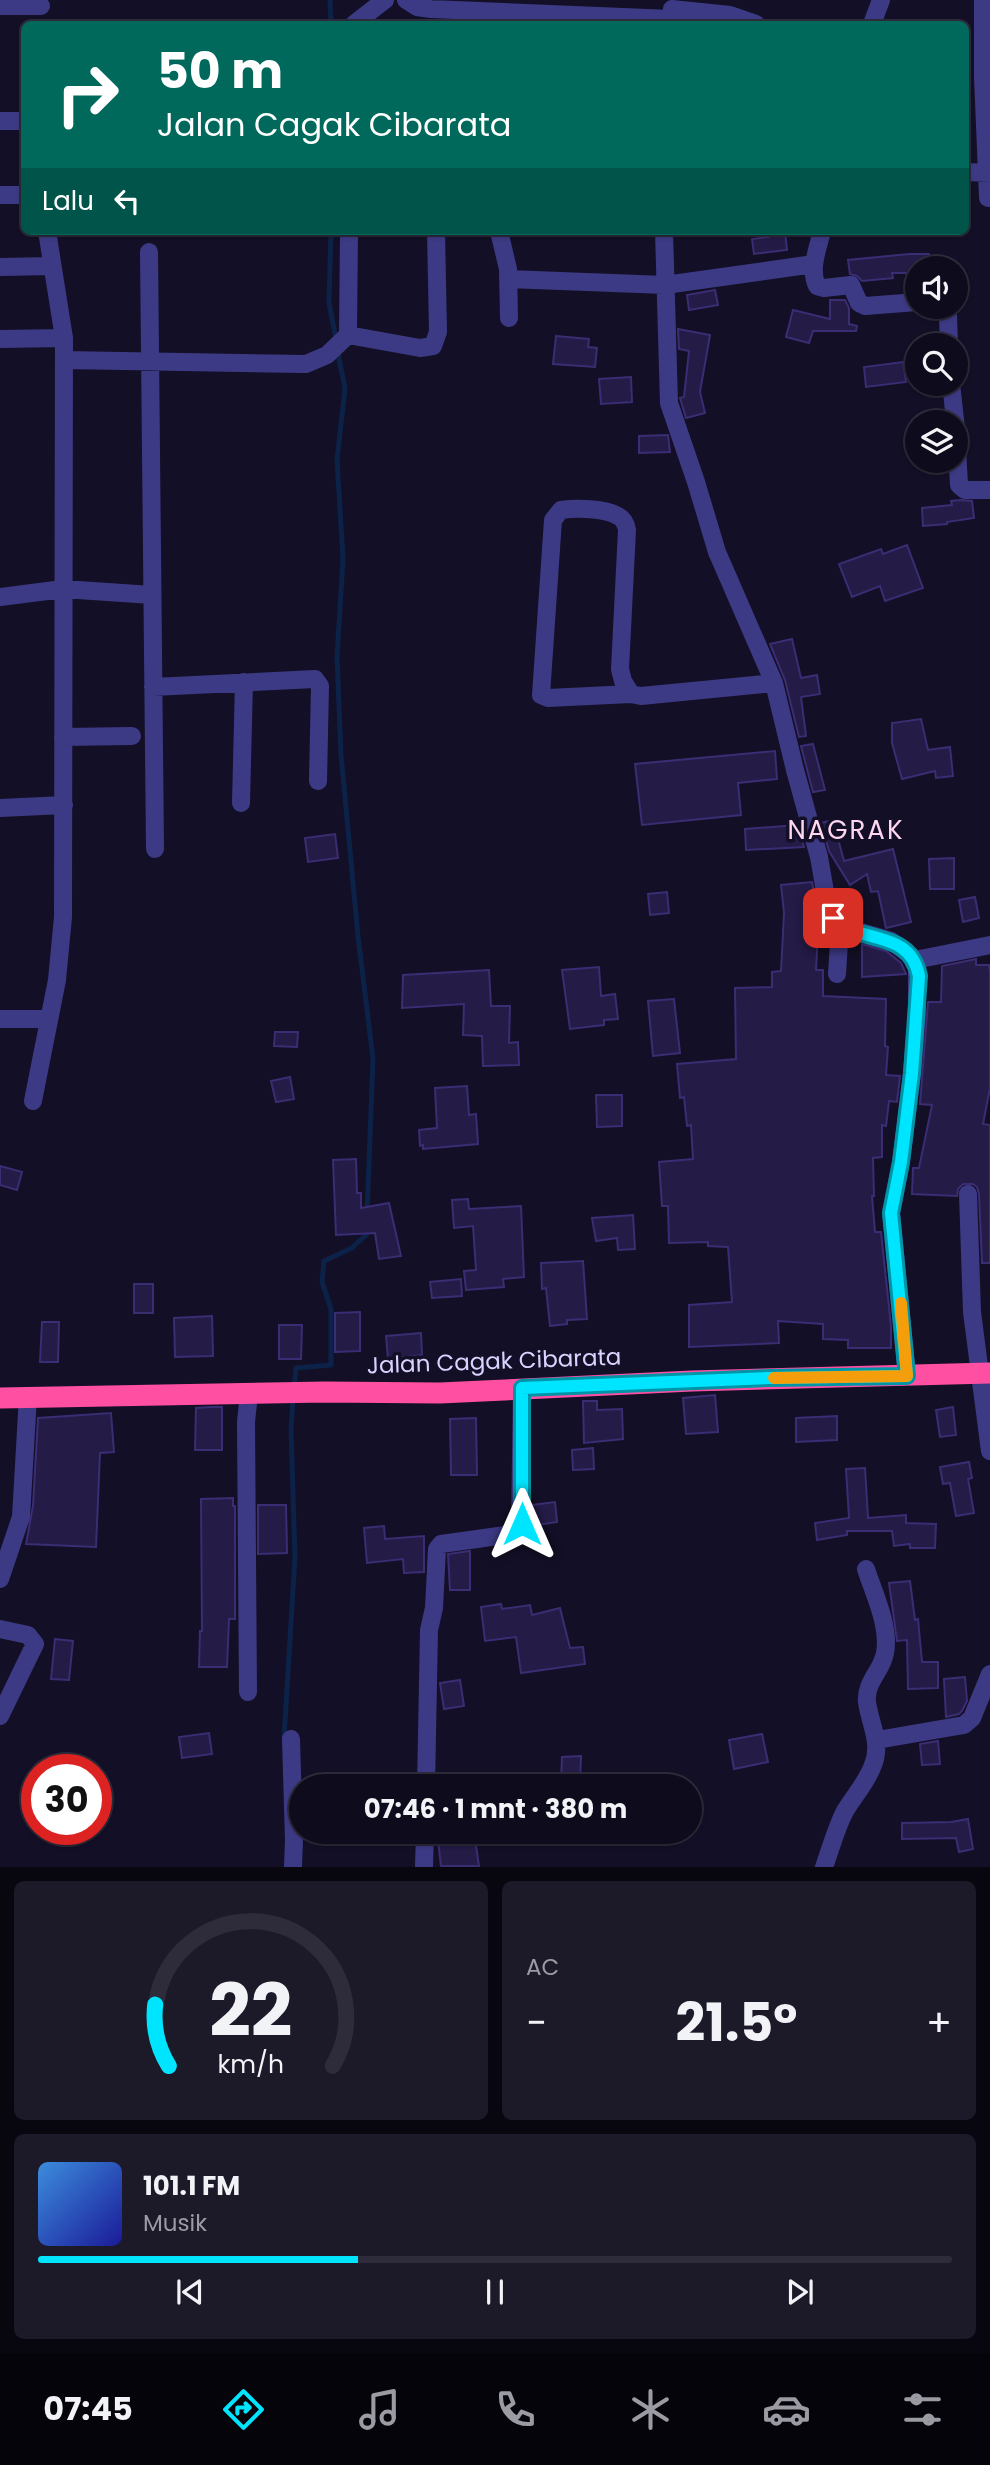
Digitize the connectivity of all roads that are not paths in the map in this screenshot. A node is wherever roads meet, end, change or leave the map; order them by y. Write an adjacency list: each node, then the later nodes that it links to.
1 (384, 0): 10 (street)
2 (406, 0): 8 (street)
3 (881, 0): 12 (street)
4 (983, 0): 16 (street)
5 (41, 3): 6 (street); 9 (street)
6 (0, 6)
7 (672, 13): 8 (street); 11 (street)
8 (518, 18)
9 (42, 21)
10 (358, 21)
11 (747, 21)
12 (873, 21)
13 (0, 121): 14 (street)
14 (21, 121)
15 (969, 172): 16 (street)
16 (988, 172): 19 (street)
17 (0, 195): 18 (street)
18 (21, 195)
19 (988, 198)
20 (47, 235): 28 (street)
21 (349, 235): 34 (street)
22 (436, 235): 34 (street)
23 (500, 235): 30 (street)
24 (664, 235): 31 (street)
25 (821, 235): 27 (street)
26 (149, 252): 38 (street)
27 (814, 264): 31 (street); 32 (street)
28 (51, 266): 29 (street); 35 (street)
29 (0, 267)
30 (509, 279): 31 (street); 33 (street)
31 (664, 285): 45 (street)
32 (905, 303)
33 (509, 318)
34 (348, 335): 38 (street)
35 (64, 338): 36 (street); 37 (street)
36 (0, 339)
37 (64, 360): 38 (street); 41 (street)
38 (150, 362): 42 (street)
39 (952, 396): 40 (street)
40 (990, 490)
41 (63, 589): 42 (street); 43 (street); 49 (street)
42 (152, 595): 46 (street)
43 (0, 597)
44 (244, 682): 46 (street); 50 (street); 51 (street)
45 (774, 683): 47 (street); 55 (street)
46 (153, 687): 54 (street)
47 (631, 694): 47 (street)
48 (132, 736): 49 (street)
49 (63, 737): 52 (street)
50 (318, 781)
51 (241, 803)
52 (64, 805): 53 (street); 60 (street)
53 (0, 808)
54 (155, 849)
55 (840, 926): 57 (street); 58 (street)
56 (990, 945): 57 (street)
57 (915, 960): 64 (street)
58 (836, 974)
59 (0, 1019): 60 (street)
60 (47, 1019): 61 (street)
61 (33, 1101)
62 (968, 1194): 63 (street)
63 (985, 1374): 64 (highway, Jalan Cagak Cibarata); 69 (street)
64 (907, 1376): 65 (highway, Jalan Cagak Cibarata)
65 (522, 1388): 66 (highway, Jalan Cagak Cibarata); 78 (street)
66 (249, 1393): 67 (highway, Jalan Cagak Cibarata); 74 (street)
67 (28, 1396): 68 (highway, Jalan Cagak Cibarata); 71 (street)
68 (0, 1398)
69 (990, 1451)
70 (866, 1569): 77 (street)
71 (0, 1580)
72 (0, 1629): 75 (street)
73 (990, 1674): 77 (street)
74 (248, 1692)
75 (0, 1716)
76 (291, 1739): 80 (street)
77 (877, 1740): 82 (street)
78 (426, 1774)
79 (425, 1844): 81 (street)
80 (293, 1867)
81 (424, 1867)
82 (824, 1867)

